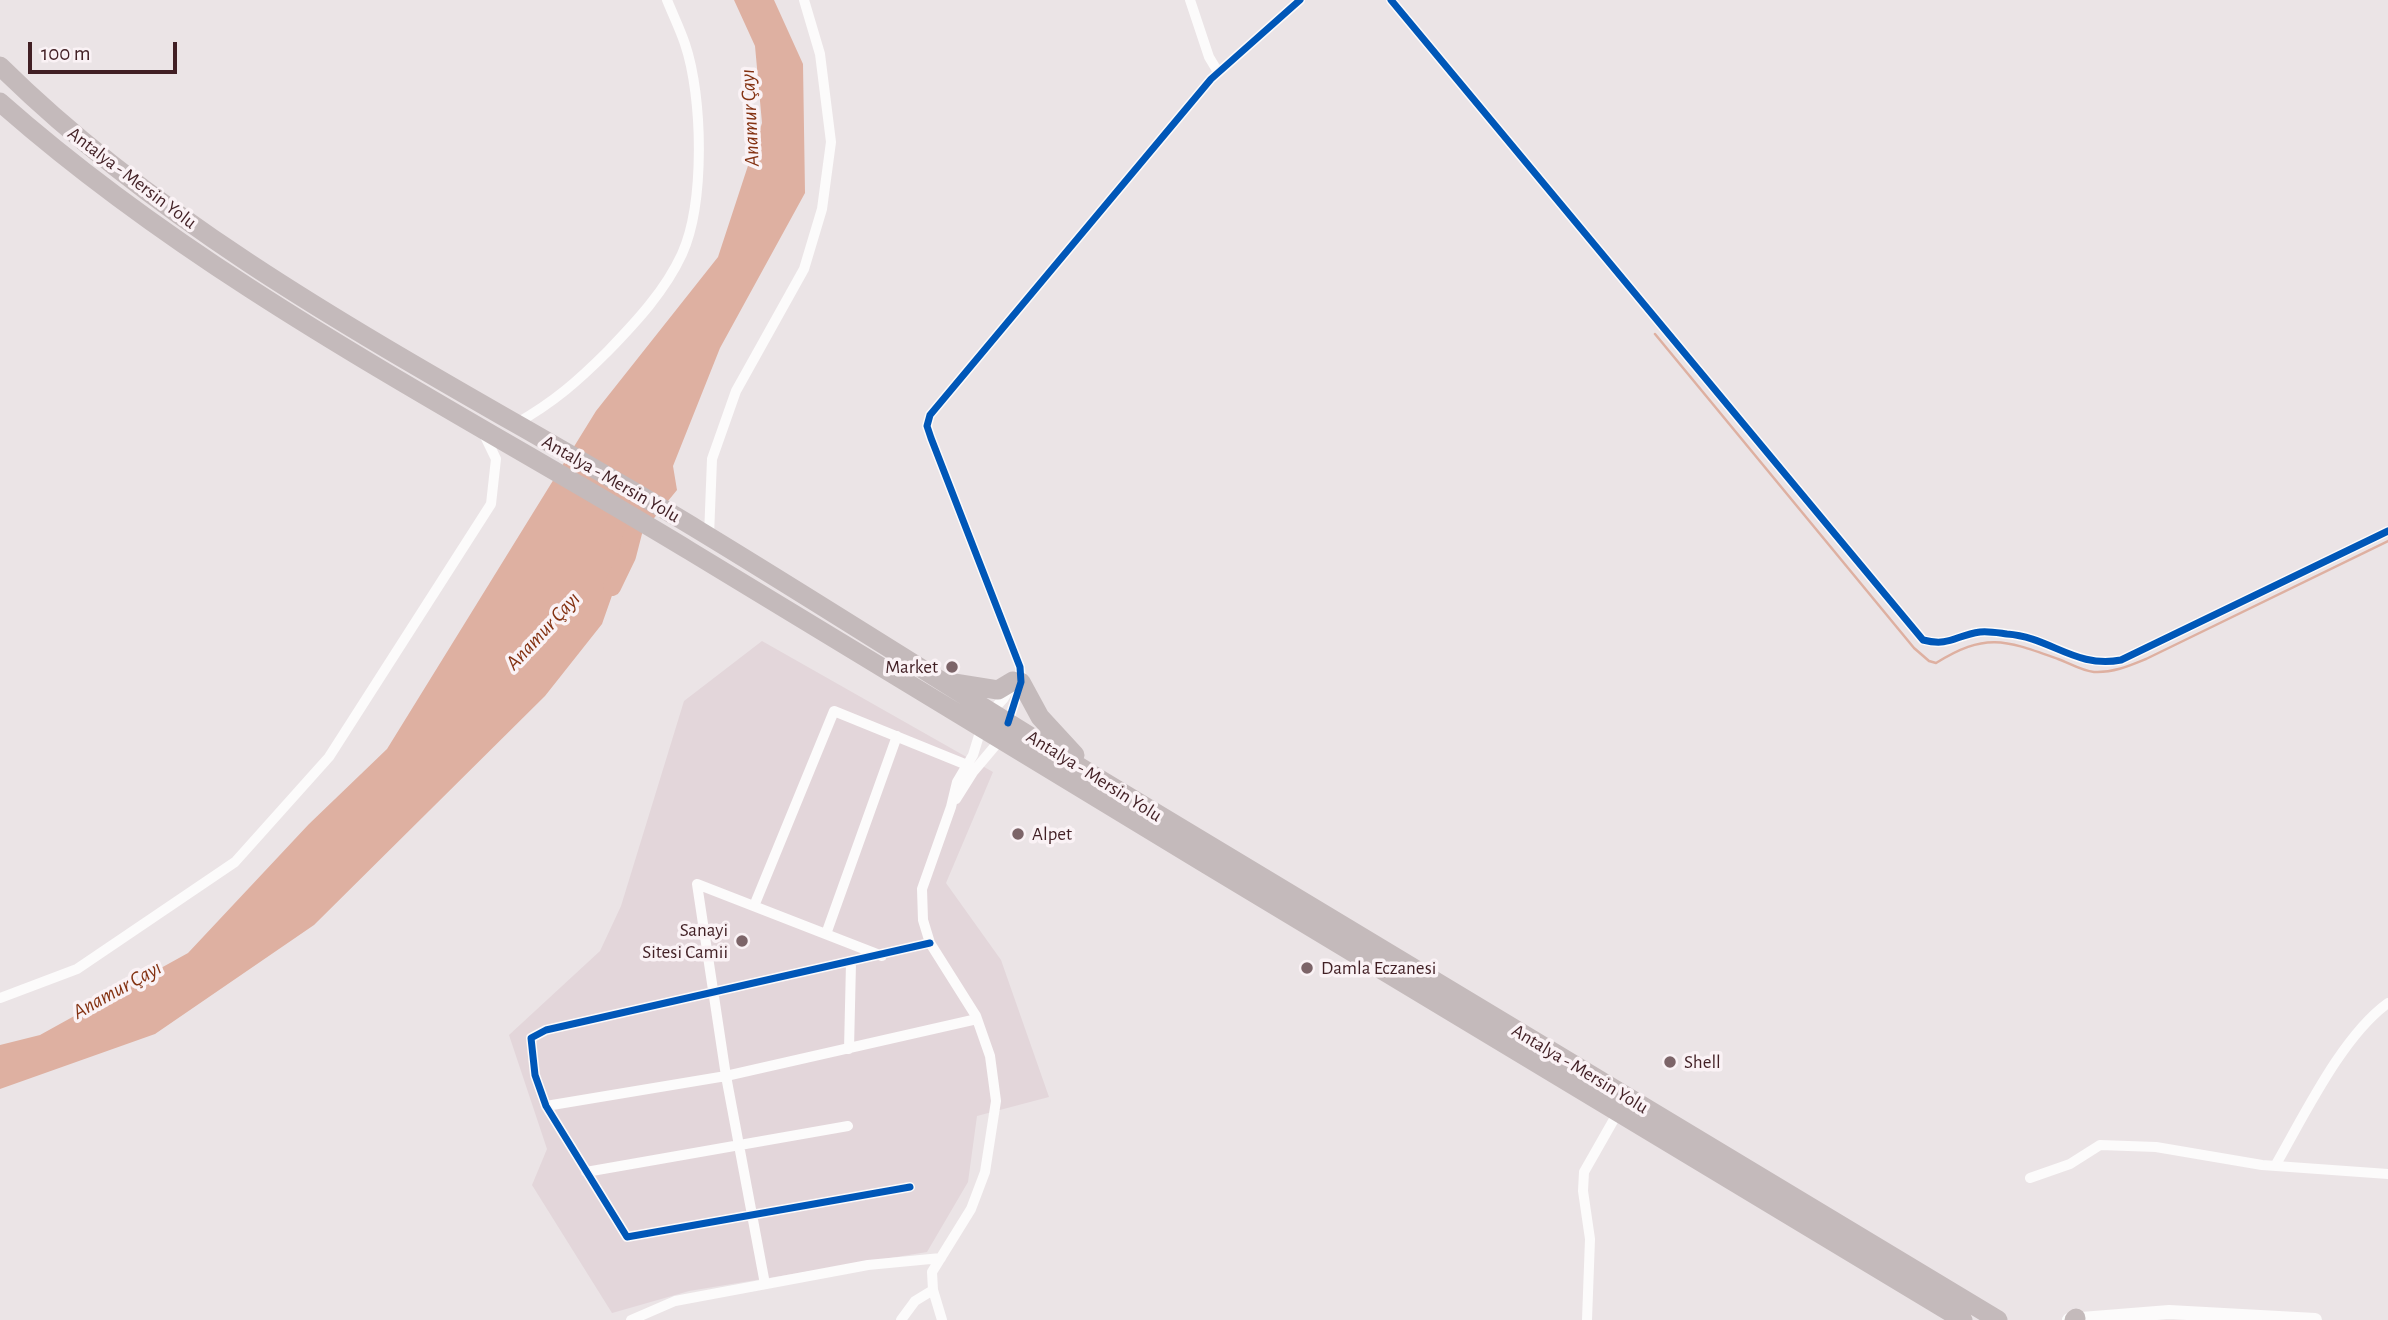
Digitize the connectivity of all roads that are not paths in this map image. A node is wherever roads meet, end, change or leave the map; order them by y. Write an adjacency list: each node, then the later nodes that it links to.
1 (667, 0): 10 (street)
2 (804, 0): 12 (street)
3 (1190, 0): 7 (street)
4 (1300, 0): 7 (street)
5 (1391, 0): 11 (street)
6 (0, 66): 10 (highway, Antalya - Mersin Yolu)
7 (1218, 72): 13 (street)
8 (0, 102): 9 (highway, Antalya - Mersin Yolu)
9 (479, 425): 15 (highway, Antalya - Mersin Yolu); 27 (street)
10 (521, 426): 12 (highway, Antalya - Mersin Yolu)
11 (2388, 531)
12 (704, 533): 14 (highway, Antalya - Mersin Yolu)
13 (1018, 677): 14 (highway); 15 (street); 16 (street); 19 (highway)
14 (941, 681): 15 (highway, Antalya - Mersin Yolu)
15 (986, 720): 16 (highway, Antalya - Mersin Yolu); 18 (street)
16 (1004, 731): 19 (highway, Antalya - Mersin Yolu); 20 (street); 33 (highway, Antalya - Mersin Yolu)
17 (897, 736): 18 (street); 21 (street); 22 (street)
18 (967, 765): 20 (street)
19 (1097, 778): 50 (highway, Antalya - Mersin Yolu)
20 (951, 807): 23 (street)
21 (754, 906): 22 (street); 26 (street)
22 (826, 934): 24 (street)
23 (930, 943): 24 (street); 29 (street)
24 (882, 956): 25 (street)
25 (851, 963): 26 (street); 30 (street)
26 (714, 994): 31 (street); 32 (street)
27 (0, 998)
28 (2388, 1003): 36 (street)
29 (977, 1019): 30 (street); 42 (street)
30 (849, 1049): 31 (street)
31 (726, 1076): 32 (street); 35 (street)
32 (546, 1105): 37 (street)
33 (1617, 1114): 48 (street); 49 (highway, Antalya - Mersin Yolu)
34 (848, 1126): 35 (street)
35 (738, 1145): 37 (street); 41 (street)
36 (2274, 1166): 38 (street); 39 (street)
37 (586, 1172): 41 (street)
38 (2388, 1174)
39 (2030, 1178)
40 (910, 1188): 41 (street)
41 (752, 1215): 43 (street)
42 (941, 1258): 43 (street); 44 (street)
43 (765, 1284): 45 (street)
44 (933, 1290): 46 (street); 47 (street)
45 (631, 1320)
46 (901, 1320)
47 (942, 1320)
48 (1587, 1320)
49 (1963, 1320)
50 (1998, 1320)
51 (2073, 1320): 52 (street)
52 (2315, 1320)

